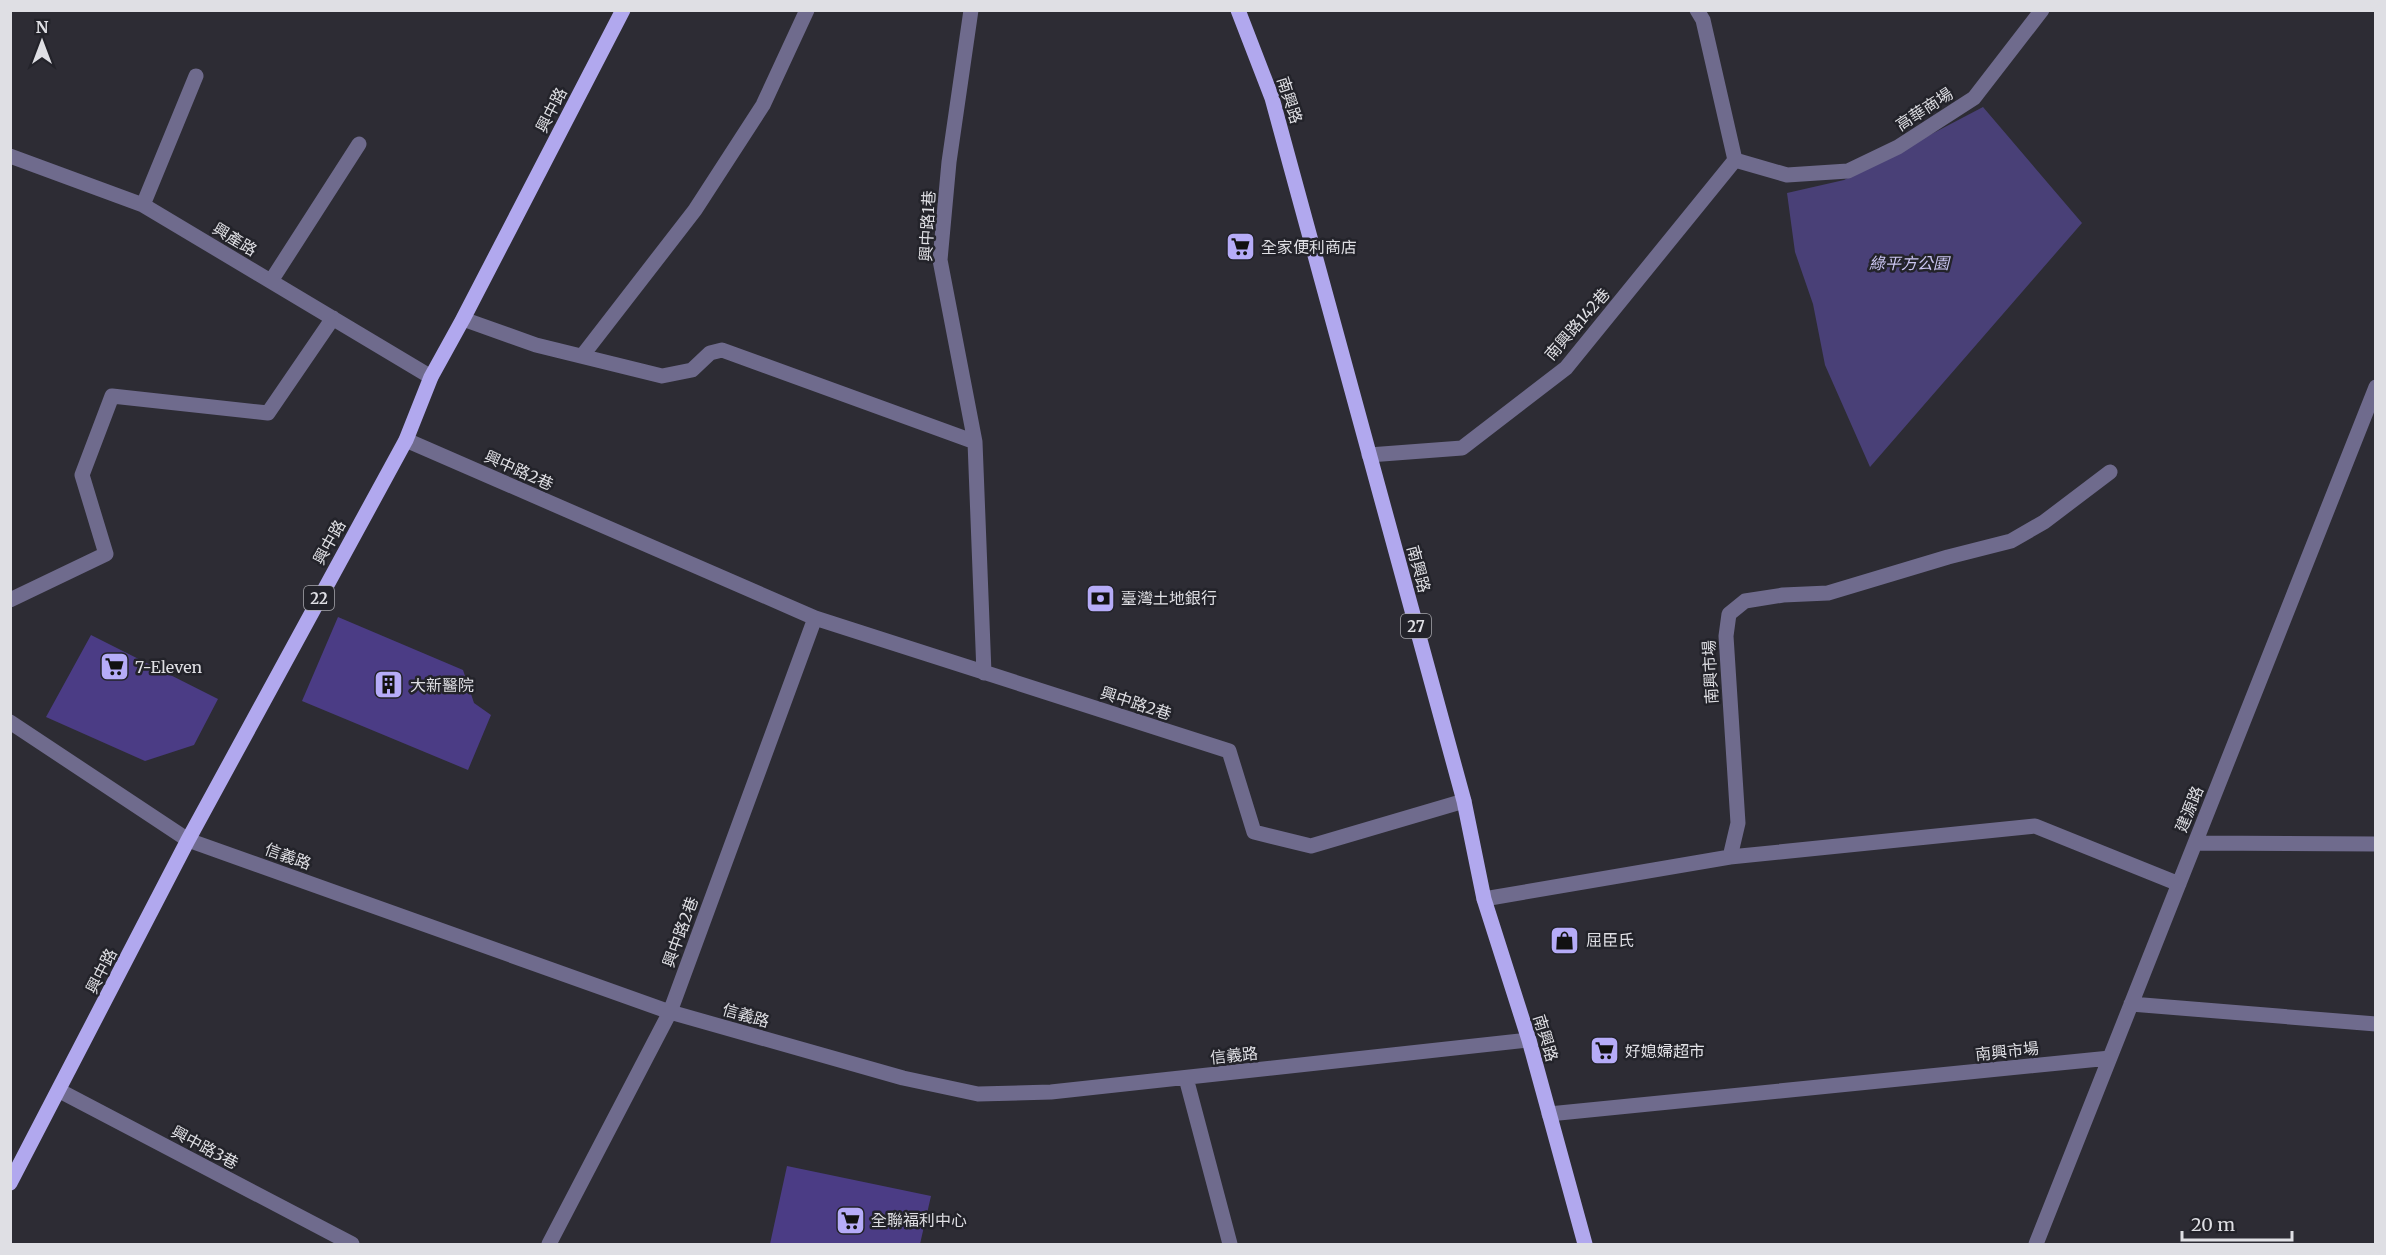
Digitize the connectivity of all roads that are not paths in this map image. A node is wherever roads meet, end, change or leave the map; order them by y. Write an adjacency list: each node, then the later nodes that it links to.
1 (623, 10): 14 (main road, 興中路 / 22)
2 (807, 10): 15 (street)
3 (971, 10): 19 (street, 興中路1巷)
4 (1238, 10): 20 (main road, 南興路 / 27)
5 (1697, 10): 10 (street)
6 (2042, 10): 10 (street, 高華商場)
7 (196, 76): 11 (street)
8 (359, 144): 12 (street)
9 (10, 156): 11 (street, 興產路)
10 (1735, 160): 20 (street, 南興路142巷)
11 (143, 205): 12 (street, 興產路)
12 (271, 281): 13 (street, 興產路)
13 (333, 318): 16 (street, 興產路); 22 (street)
14 (463, 319): 15 (street); 16 (main road, 興中路 / 22)
15 (582, 357): 19 (street)
16 (431, 377): 18 (main road, 興中路 / 22)
17 (2376, 387): 28 (street, 建源路)
18 (406, 440): 23 (street, 興中路2巷); 27 (main road, 興中路 / 22)
19 (975, 442): 24 (street, 興中路1巷)
20 (1369, 454): 26 (main road, 南興路 / 27)
21 (2110, 472): 30 (street, 南興市場)
22 (10, 600)
23 (815, 618): 24 (street, 興中路2巷); 34 (street, 興中路2巷)
24 (984, 673): 26 (street, 興中路2巷)
25 (10, 722): 27 (street, 信義路)
26 (1464, 801): 32 (main road, 南興路 / 27)
27 (188, 840): 34 (street, 信義路); 39 (main road, 興中路 / 22)
28 (2196, 843): 29 (street); 31 (street, 建源路)
29 (2376, 844)
30 (1730, 857): 31 (street); 32 (street)
31 (2179, 884): 33 (street, 建源路)
32 (1484, 899): 36 (main road, 南興路 / 27)
33 (2131, 1004): 35 (street); 37 (street, 建源路)
34 (670, 1012): 38 (street, 信義路); 44 (street, 興中路2巷)
35 (2376, 1024)
36 (1529, 1040): 38 (street, 信義路); 40 (main road, 南興路 / 27)
37 (2110, 1058): 40 (street, 南興市場); 47 (street, 建源路)
38 (1186, 1078): 45 (street)
39 (60, 1091): 41 (main road, 興中路 / 22); 42 (street, 興中路3巷)
40 (1550, 1114): 46 (main road, 南興路 / 27)
41 (10, 1184)
42 (330, 1240): 43 (street, 興中路3巷)
43 (352, 1245)
44 (549, 1245)
45 (1230, 1245)
46 (1585, 1245)
47 (2036, 1245)

